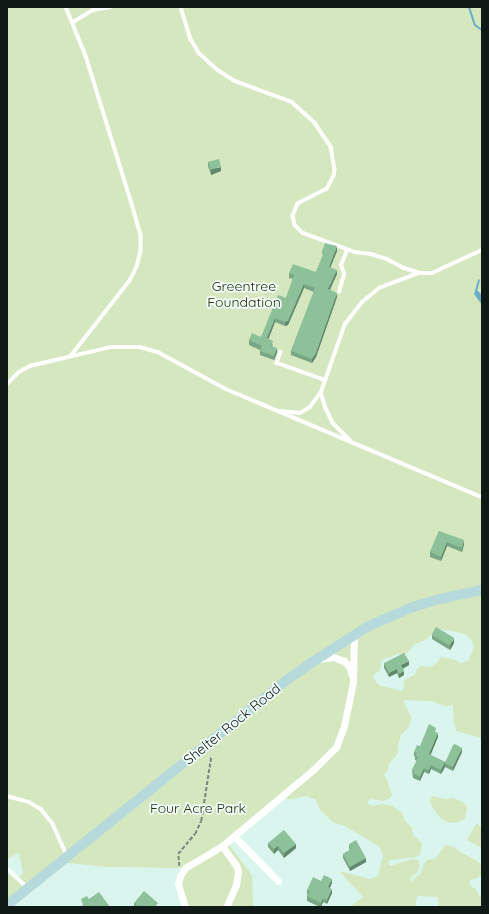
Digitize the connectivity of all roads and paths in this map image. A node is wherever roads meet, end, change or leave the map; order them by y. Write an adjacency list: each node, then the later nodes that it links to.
1 (66, 7): 4 (lane)
2 (110, 7): 4 (lane)
3 (182, 7): 5 (lane)
4 (73, 22): 10 (lane)
5 (347, 250): 7 (lane); 8 (lane)
6 (482, 250): 7 (lane)
7 (420, 273): 11 (lane)
8 (338, 292)
9 (281, 352): 11 (lane)
10 (72, 355): 12 (lane); 14 (lane)
11 (325, 380): 13 (lane)
12 (7, 384)
13 (321, 392): 14 (lane); 15 (lane)
14 (276, 410): 15 (lane)
15 (352, 442): 16 (lane)
16 (482, 497)
17 (482, 590): 18 (main road, Shelter Rock Road)
18 (354, 635): 19 (main road, Shelter Rock Road); 20 (street)
19 (311, 663): 20 (street); 25 (main road, Shelter Rock Road)
20 (353, 682): 23 (street)
21 (211, 757): 27 (path)
22 (7, 796): 25 (lane)
23 (234, 836): 24 (street); 28 (street)
24 (222, 846): 27 (street); 32 (street)
25 (68, 856): 29 (main road, Shelter Rock Road)
26 (7, 868): 29 (lane)
27 (182, 873): 31 (street)
28 (278, 881)
29 (28, 888): 30 (main road, Shelter Rock Road)
30 (7, 905)
31 (185, 907)
32 (226, 907)

